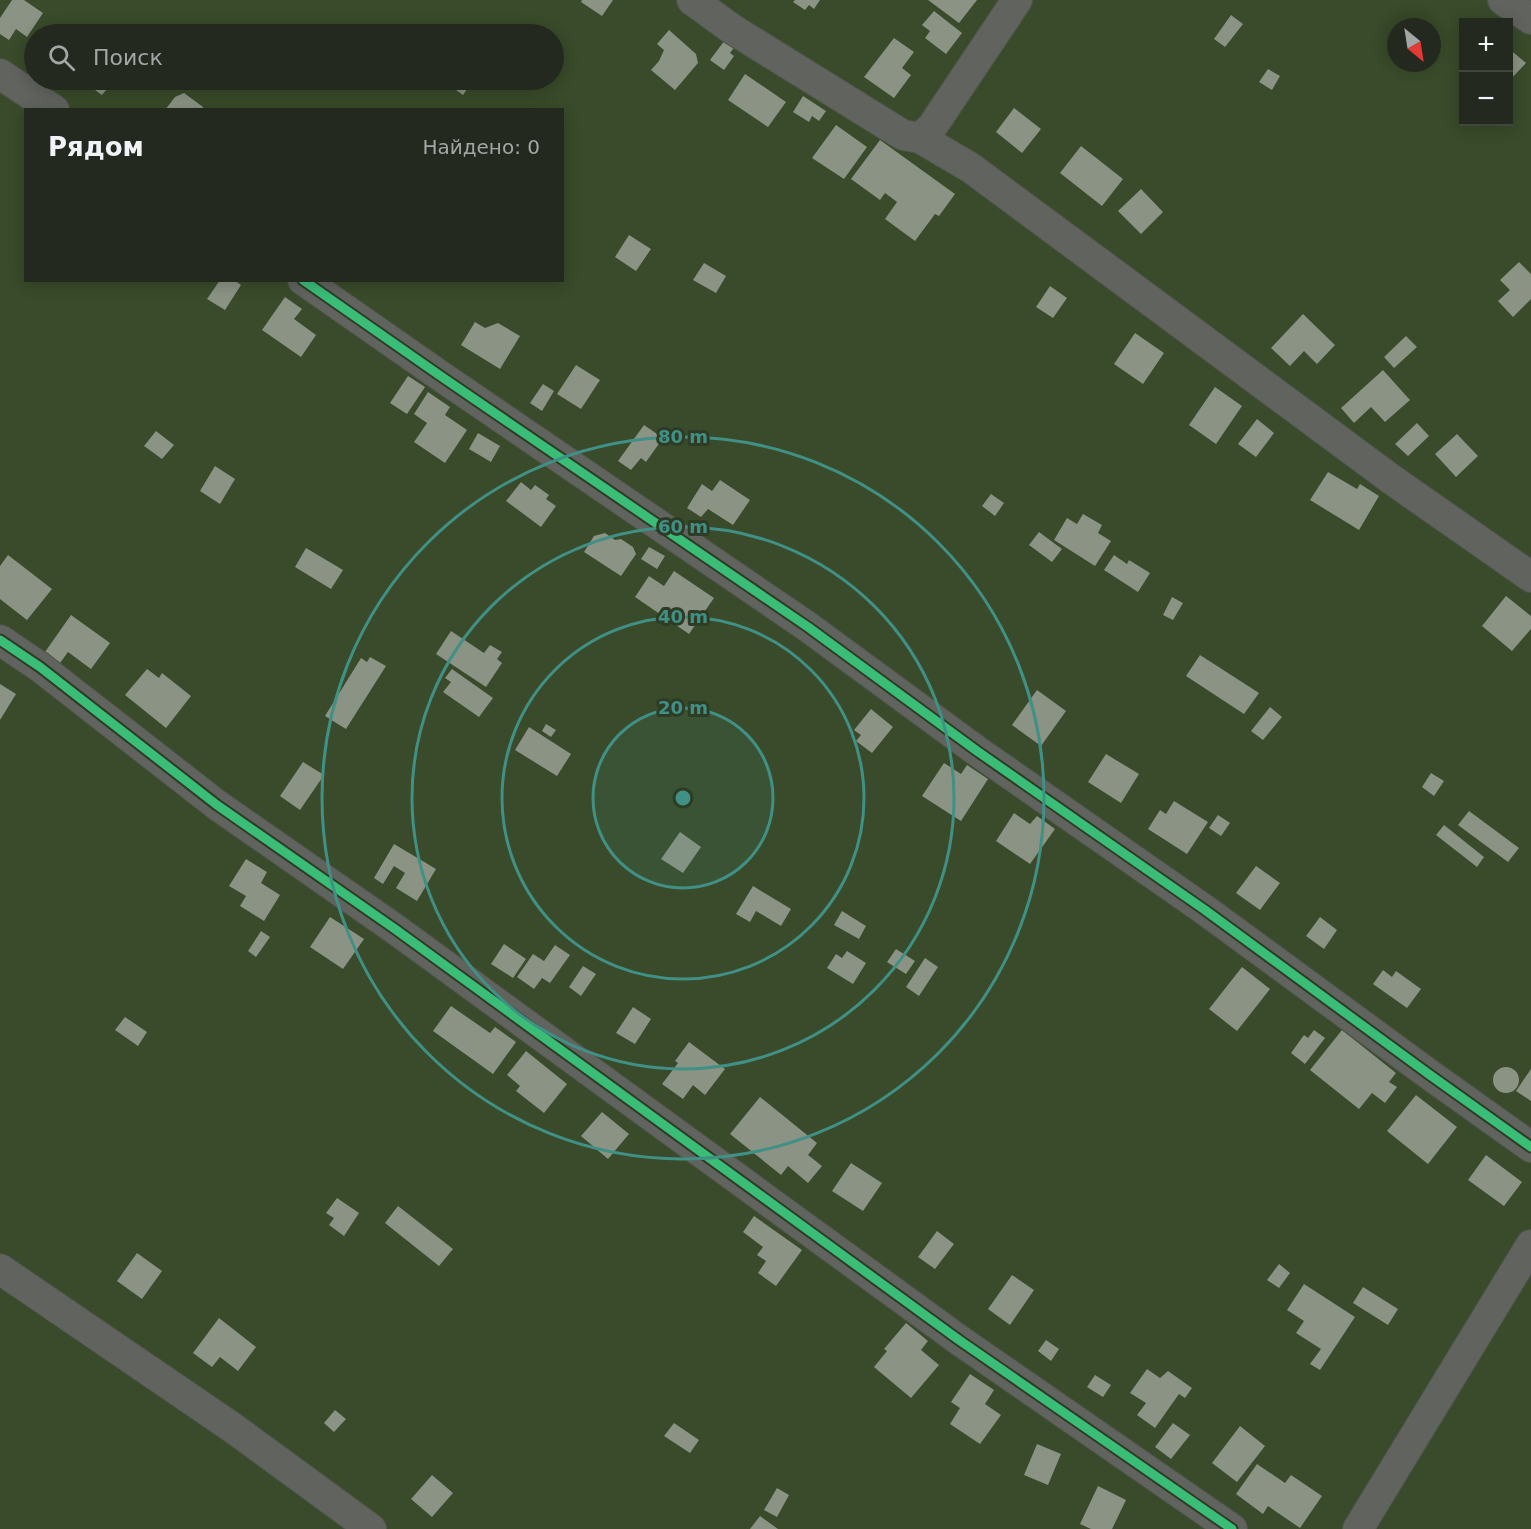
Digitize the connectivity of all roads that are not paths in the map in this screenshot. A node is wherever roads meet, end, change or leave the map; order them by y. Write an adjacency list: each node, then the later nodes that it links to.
1 (692, 0): 9 (street)
2 (1017, 0): 9 (street)
3 (1503, 0): 4 (street)
4 (1531, 19)
5 (0, 74): 6 (street)
6 (24, 90)
7 (24, 90): 8 (street)
8 (51, 108)
9 (920, 138): 11 (street)
10 (306, 282): 13 (street)
11 (1531, 577)
12 (0, 640): 17 (street)
13 (1531, 1147)
14 (1531, 1245): 18 (street)
15 (0, 1269): 16 (street)
16 (371, 1529)
17 (1232, 1529)
18 (1358, 1529)

